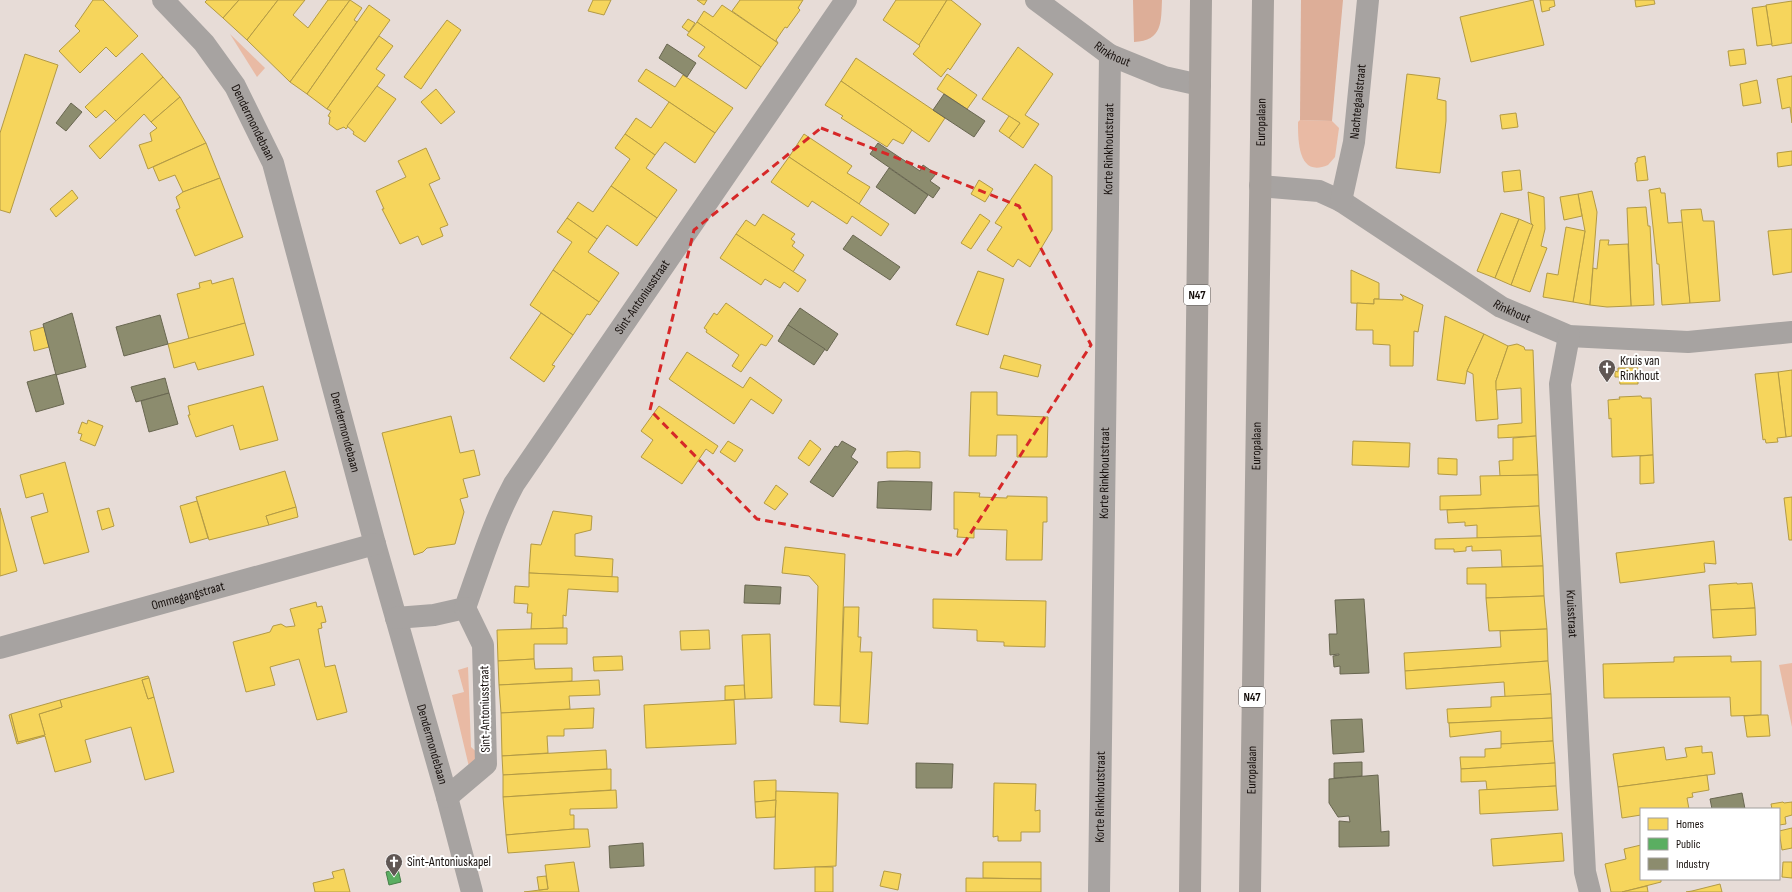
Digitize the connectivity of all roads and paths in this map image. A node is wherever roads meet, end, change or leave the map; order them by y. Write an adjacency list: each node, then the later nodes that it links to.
1 (163, 0): 13 (street, Dendermondebaan)
2 (846, 0): 14 (street, Sint-Antoniusstraat)
3 (1036, 0): 7 (street, Rinkhout)
4 (1201, 0): 8 (highway, N47)
5 (1262, 0): 9 (highway, Europalaan / N47)
6 (1368, 0): 10 (street, Nachtegaalstraat)
7 (1110, 55): 8 (street, Rinkhout); 19 (street, Korte Rinkhoutstraat)
8 (1200, 85): 20 (highway, N47)
9 (1260, 186): 10 (street, Rinkhout); 21 (highway, Europalaan / N47)
10 (1341, 201): 12 (street, Rinkhout)
11 (1792, 332): 12 (street, Rinkhout)
12 (1569, 336): 22 (street, Kruisstraat)
13 (375, 544): 15 (street, Dendermondebaan); 16 (street, Ommegangstraat)
14 (465, 608): 15 (street); 17 (street, Sint-Antoniusstraat)
15 (396, 618): 17 (street, Dendermondebaan)
16 (0, 648)
17 (447, 797): 18 (street, Dendermondebaan)
18 (472, 892)
19 (1099, 892)
20 (1190, 892)
21 (1250, 892)
22 (1590, 892)

